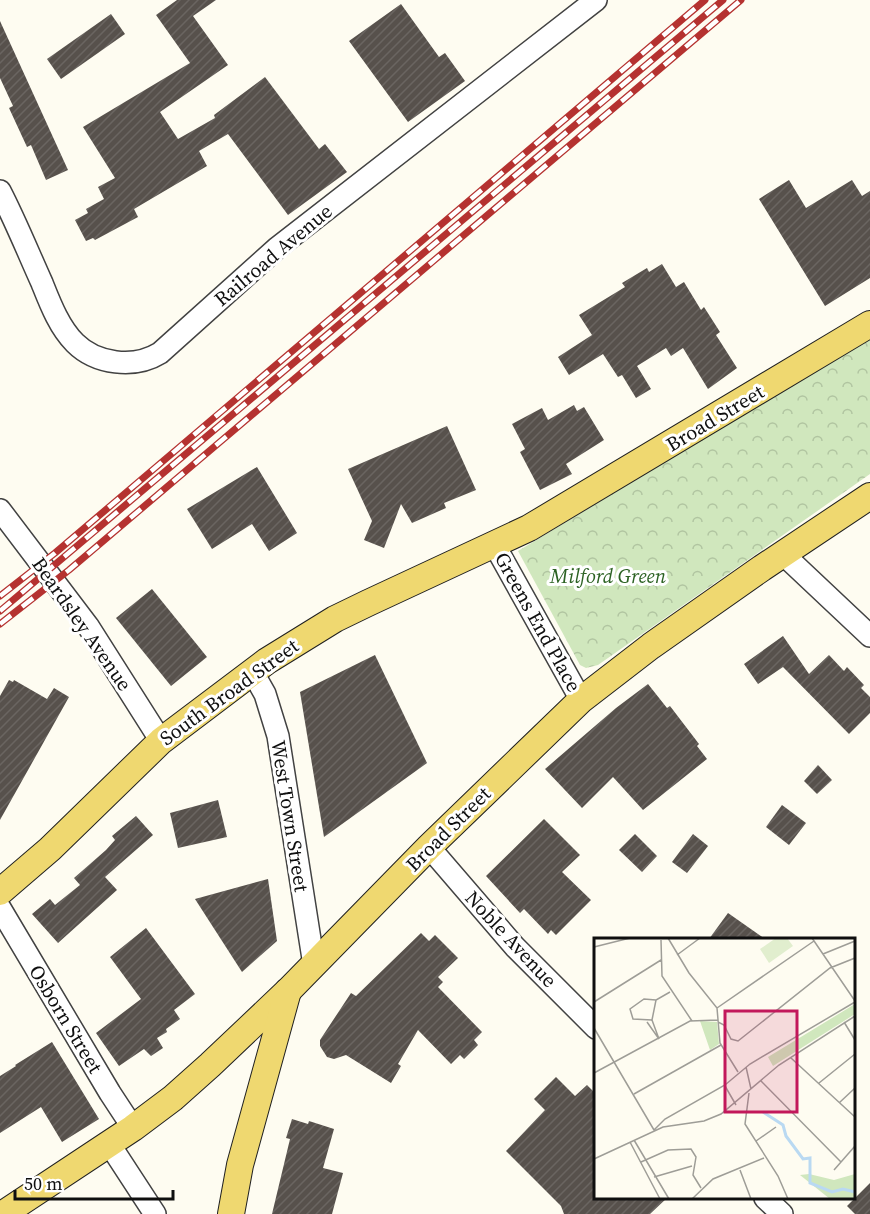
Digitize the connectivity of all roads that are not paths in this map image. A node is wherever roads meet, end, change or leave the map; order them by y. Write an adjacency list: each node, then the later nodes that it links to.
1 (596, 0): 2 (street, Railroad Avenue)
2 (0, 191)
3 (870, 324): 6 (main road, Broad Street)
4 (870, 496): 7 (main road)
5 (0, 510): 11 (street, Beardsley Avenue)
6 (494, 544): 9 (main road, South Broad Street); 10 (street, Greens End Place)
7 (783, 554): 8 (street); 10 (main road, Broad Street)
8 (870, 636)
9 (252, 671): 11 (main road, South Broad Street); 15 (street, West Town Street)
10 (581, 700): 12 (main road, Broad Street)
11 (161, 741): 13 (main road, South Broad Street)
12 (429, 848): 15 (main road, Broad Street); 17 (street, Noble Avenue)
13 (0, 892)
14 (0, 908): 18 (street, Osborn Street)
15 (314, 965): 16 (main road, Broad Street)
16 (288, 991): 18 (main road, Broad Street); 23 (main road)
17 (594, 1026)
18 (133, 1128): 19 (main road, Broad Street)
19 (110, 1144): 21 (main road, Broad Street); 22 (street)
20 (767, 1199): 24 (street)
21 (3, 1214)
22 (155, 1214)
23 (231, 1214)
24 (782, 1214)

